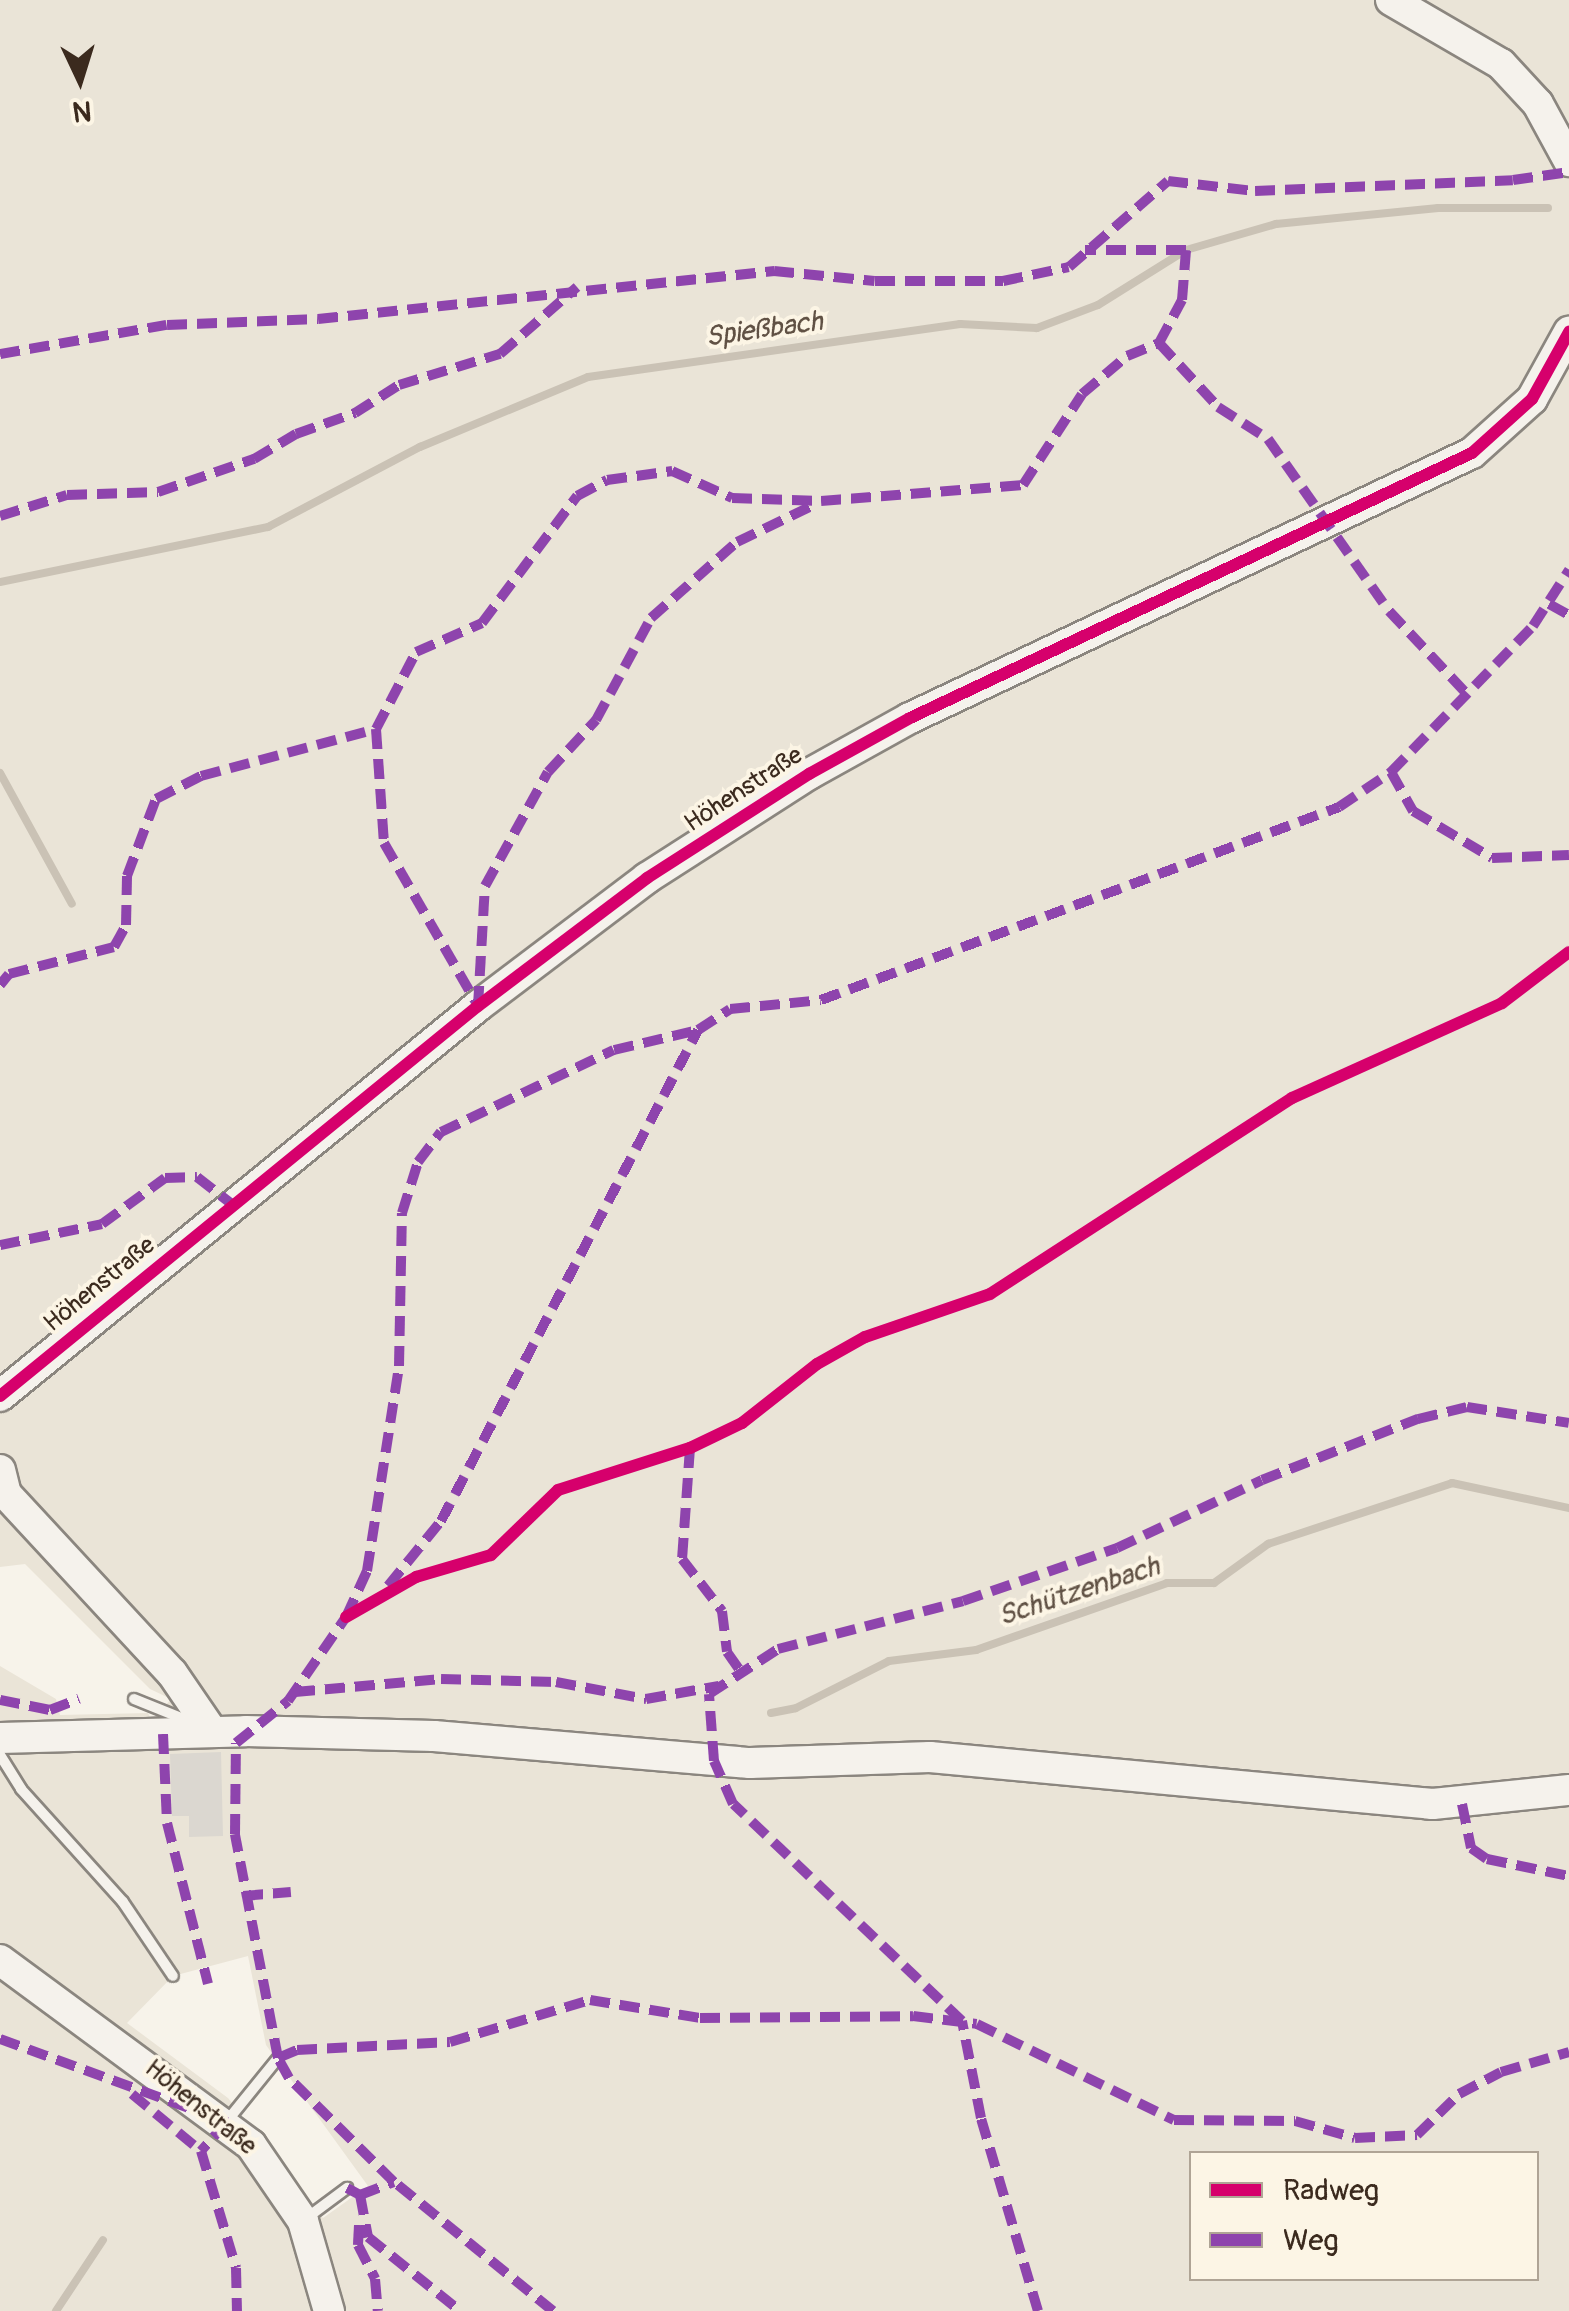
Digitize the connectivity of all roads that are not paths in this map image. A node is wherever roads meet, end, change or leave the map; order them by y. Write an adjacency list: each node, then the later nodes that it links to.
1 (1391, 0): 2 (street)
2 (1569, 161)
3 (1569, 332): 4 (street, Höhenstraße)
4 (0, 1396)
5 (2, 1486): 7 (street)
6 (134, 1700): 7 (lane)
7 (210, 1730): 8 (street); 10 (street)
8 (0, 1738)
9 (0, 1755): 12 (lane)
10 (1569, 1790)
11 (0, 1960): 14 (street, Höhenstraße)
12 (172, 1976)
13 (278, 2058): 14 (lane)
14 (227, 2122): 16 (street, Höhenstraße)
15 (347, 2188): 16 (lane)
16 (303, 2221): 17 (street, Höhenstraße)
17 (329, 2311)

